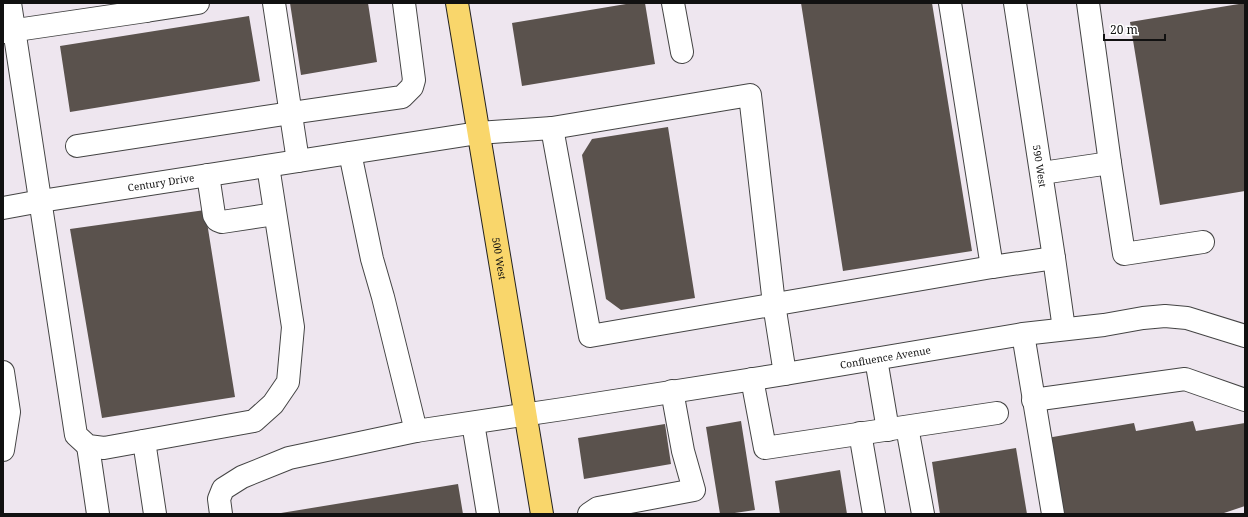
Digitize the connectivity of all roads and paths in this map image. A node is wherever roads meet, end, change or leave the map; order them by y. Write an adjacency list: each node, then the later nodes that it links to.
1 (10, 3): 12 (street)
2 (198, 3): 10 (street)
3 (274, 3): 14 (street)
4 (404, 3): 14 (street)
5 (457, 3): 16 (main road, 500 West)
6 (673, 3): 13 (street)
7 (950, 3): 29 (street)
8 (1015, 3): 22 (street, 590 West)
9 (1088, 3): 20 (street)
10 (146, 7): 11 (street)
11 (86, 12): 12 (street)
12 (9, 32): 24 (street)
13 (682, 52)
14 (290, 113): 17 (street); 19 (street)
15 (552, 128): 16 (street, Century Drive); 30 (street); 30 (street, Century Drive)
16 (478, 133): 18 (street, Century Drive); 42 (main road, 500 West)
17 (78, 146)
18 (350, 153): 19 (street, Century Drive); 45 (street)
19 (298, 161): 21 (street, Century Drive)
20 (1110, 163): 22 (street); 27 (street)
21 (268, 166): 23 (street, Century Drive); 26 (street)
22 (1042, 173): 28 (street, 590 West)
23 (208, 175): 24 (street, Century Drive); 26 (street)
24 (40, 201): 25 (street, Century Drive); 48 (street)
25 (3, 208)
26 (275, 214): 47 (street)
27 (1203, 242)
28 (1054, 258): 29 (street); 31 (street, 590 West)
29 (992, 267): 30 (street)
30 (774, 304): 36 (street)
31 (1064, 330): 32 (street, Confluence Avenue); 33 (street, Confluence Avenue)
32 (1023, 334): 34 (street, Confluence Avenue); 39 (street)
33 (1245, 336)
34 (876, 358): 36 (street, Confluence Avenue); 44 (street)
35 (3, 372): 49 (street)
36 (785, 374): 37 (street, Confluence Avenue)
37 (752, 379): 38 (street, Confluence Avenue); 46 (street)
38 (672, 391): 42 (street, Confluence Avenue); 55 (street)
39 (1033, 400): 40 (street); 58 (street)
40 (1245, 400)
41 (997, 413): 44 (street)
42 (525, 415): 43 (street, Confluence Avenue); 54 (main road, 500 West)
43 (473, 423): 45 (street, Confluence Avenue); 53 (street)
44 (898, 428): 46 (street); 57 (street)
45 (416, 431): 52 (street, Confluence Avenue)
46 (860, 433): 56 (street)
47 (144, 441): 48 (street); 51 (street)
48 (88, 446): 50 (street)
49 (3, 450)
50 (98, 514)
51 (154, 514)
52 (221, 514)
53 (488, 514)
54 (542, 514)
55 (589, 514)
56 (874, 514)
57 (923, 514)
58 (1053, 514)

